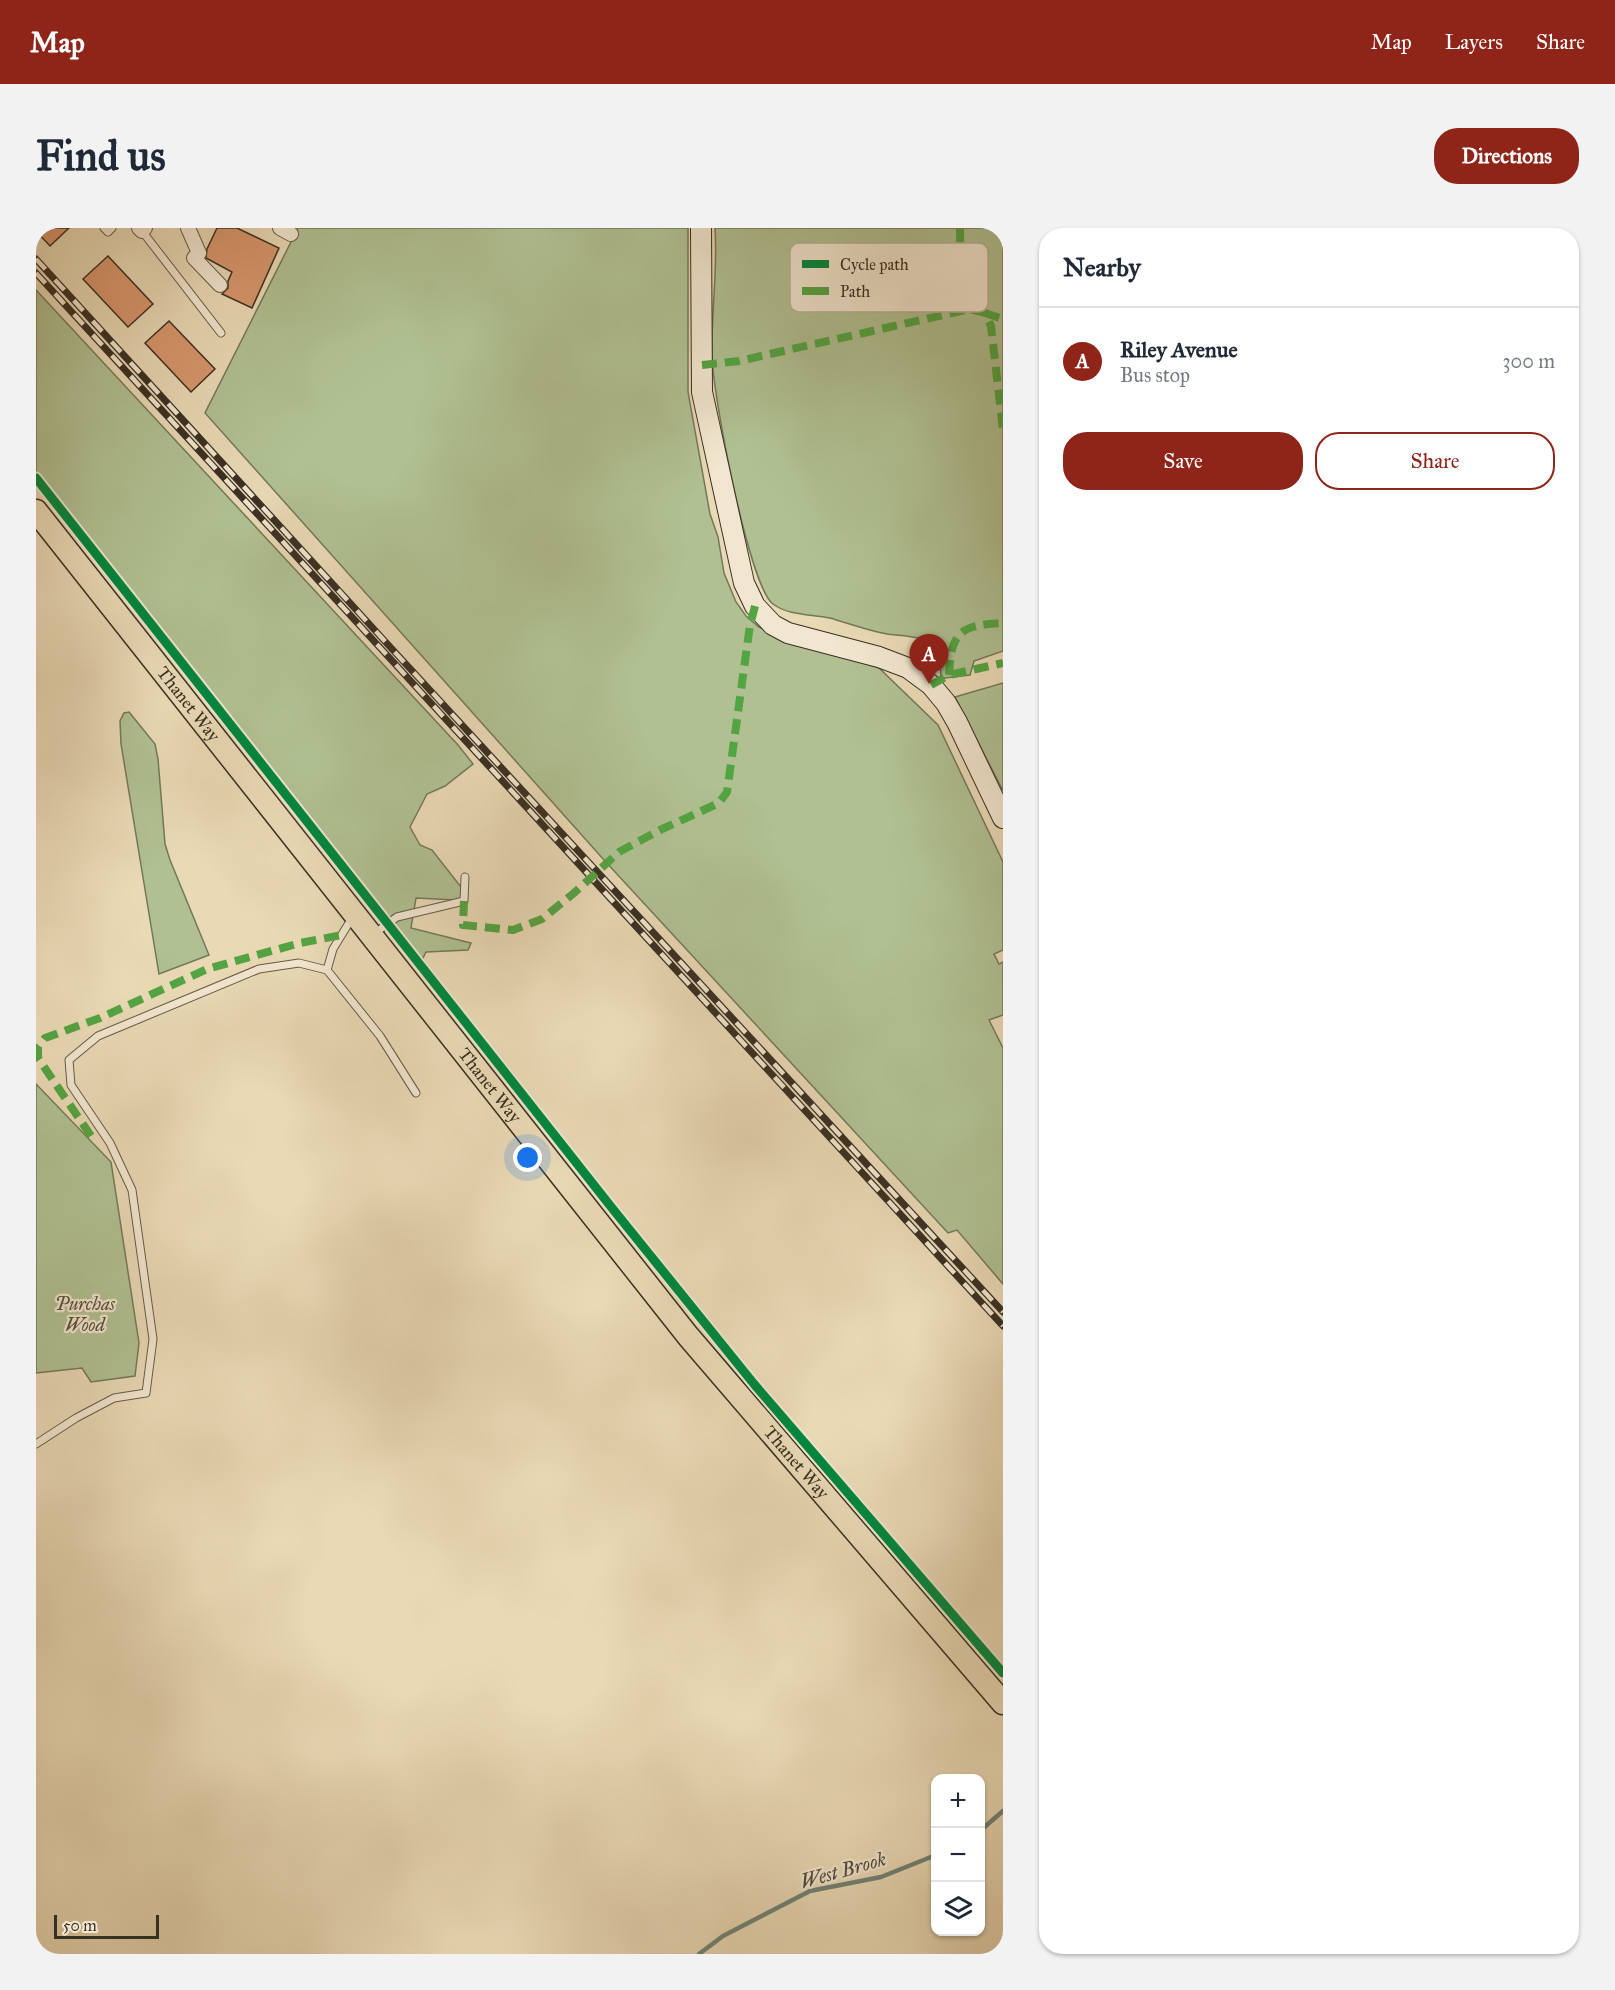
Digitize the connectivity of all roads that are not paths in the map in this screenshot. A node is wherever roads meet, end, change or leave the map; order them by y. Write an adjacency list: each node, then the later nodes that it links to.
1 (104, 228): 2 (lane)
2 (112, 228)
3 (188, 228): 6 (street)
4 (701, 228): 9 (main road)
5 (142, 229): 7 (lane)
6 (220, 285)
7 (221, 333)
8 (36, 511): 11 (main road, Thanet Way)
9 (1003, 818)
10 (465, 877): 12 (lane)
11 (354, 915): 12 (main road, Thanet Way); 13 (lane)
12 (370, 936): 16 (main road, Thanet Way)
13 (327, 970): 14 (lane); 15 (lane)
14 (417, 1093)
15 (36, 1444)
16 (1003, 1703)

